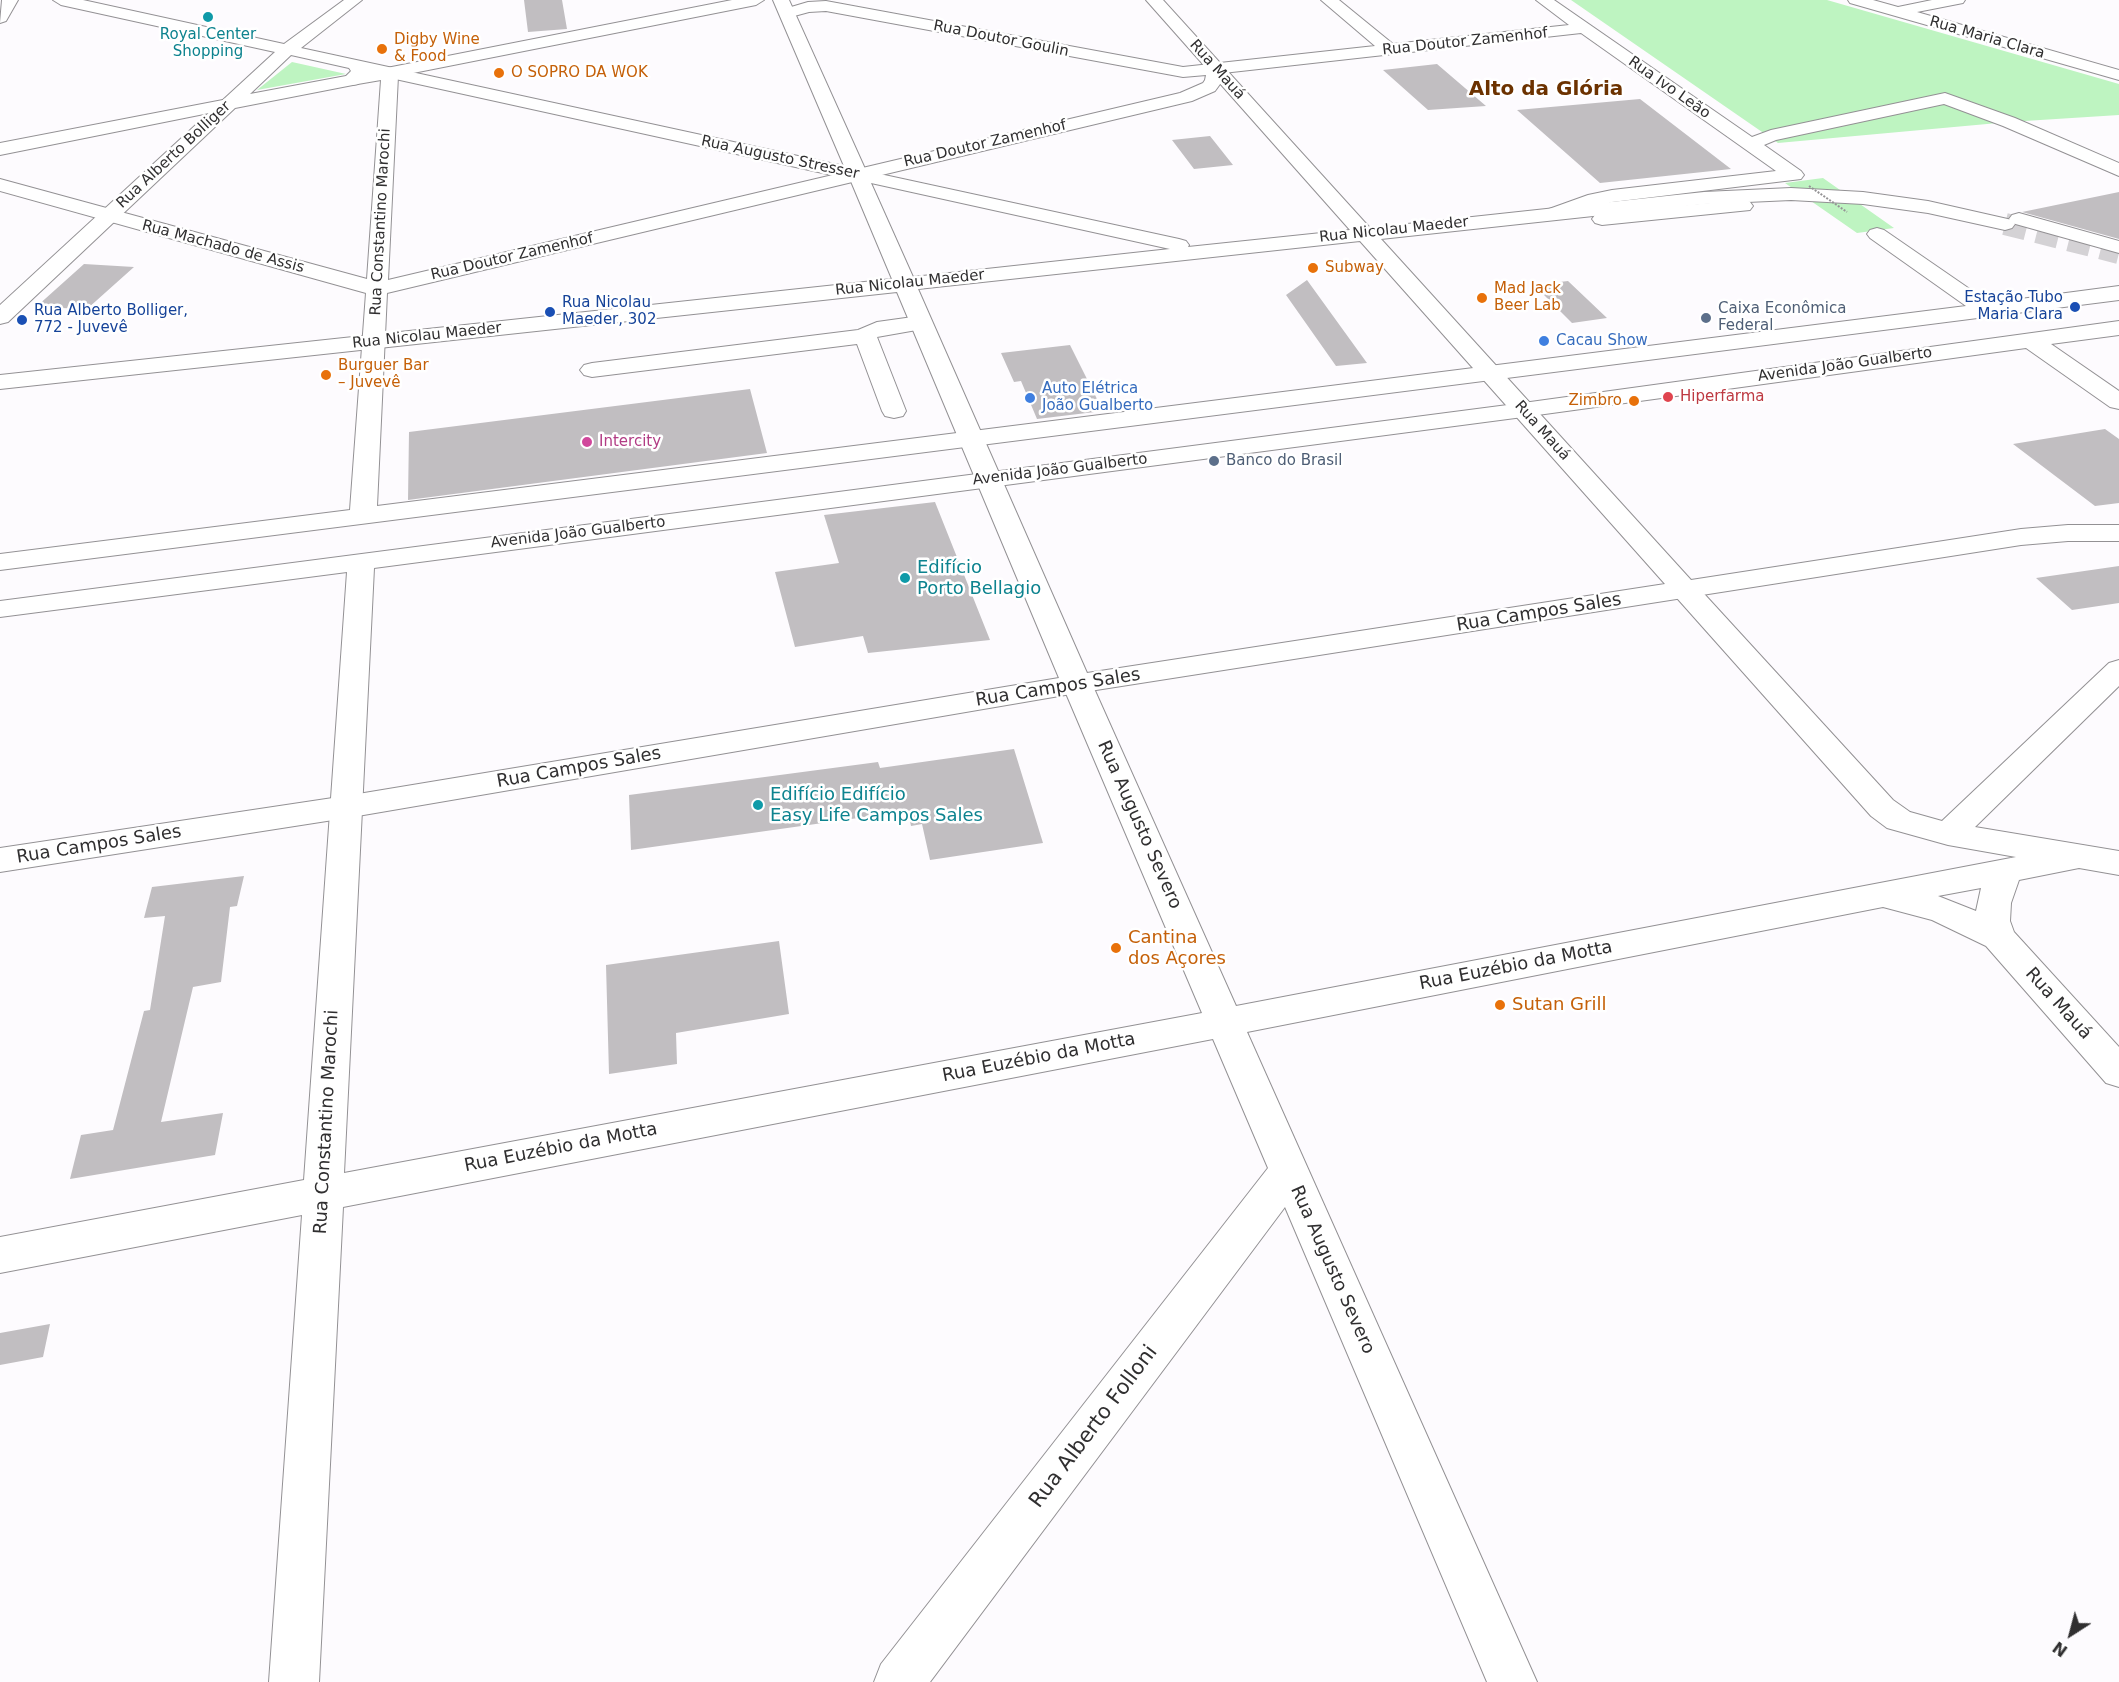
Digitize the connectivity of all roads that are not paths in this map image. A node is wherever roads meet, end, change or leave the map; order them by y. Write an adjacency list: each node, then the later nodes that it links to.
1 (10, 0): 12 (street)
2 (62, 0): 14 (street)
3 (354, 0): 14 (street, Rua Alberto Bolliger)
4 (756, 0): 15 (street)
5 (1154, 0): 17 (street, Rua Mauá)
6 (1329, 0): 16 (street)
7 (1544, 0): 13 (street, Rua Ivo Leão)
8 (1856, 0): 11 (street, Rua Maria Clara)
9 (1957, 0): 11 (street)
10 (784, 7): 17 (street, Rua Doutor Goulin); 27 (street, Rua Augusto Severo)
11 (1896, 12): 20 (street, Rua Maria Clara)
12 (0, 18)
13 (1585, 28): 16 (street, Rua Doutor Zamenhof); 24 (street, Rua Ivo Leão)
14 (287, 50): 18 (street); 21 (street, Rua Alberto Bolliger)
15 (506, 50): 18 (street); 19 (street)
16 (1390, 50): 17 (street, Rua Doutor Zamenhof)
17 (1215, 67): 27 (street, Rua Doutor Zamenhof); 33 (street, Rua Mauá)
18 (354, 72): 19 (street); 22 (street)
19 (390, 72): 27 (street, Rua Augusto Stresser); 38 (street, Rua Constantino Marochi)
20 (2119, 75)
21 (250, 84): 22 (street); 23 (street, Rua Alberto Bolliger)
22 (264, 97): 23 (street)
23 (228, 104): 25 (street); 32 (street, Rua Alberto Bolliger)
24 (1749, 144): 26 (street); 29 (street, Rua Ivo Leão)
25 (0, 149)
26 (2119, 170)
27 (858, 175): 36 (street, Rua Augusto Stresser); 37 (street, Rua Augusto Severo); 38 (street, Rua Doutor Zamenhof)
28 (0, 185): 32 (street, Rua Machado de Assis)
29 (1808, 185): 31 (street, Rua Nicolau Maeder); 31 (street); 35 (street)
30 (1743, 206): 31 (street)
31 (1556, 213): 33 (street, Rua Nicolau Maeder)
32 (109, 216): 38 (street, Rua Machado de Assis); 41 (street, Rua Alberto Bolliger)
33 (1364, 234): 36 (street, Rua Nicolau Maeder); 48 (street, Rua Mauá)
34 (1877, 234): 40 (street)
35 (2119, 247)
36 (1205, 250): 37 (street, Rua Nicolau Maeder)
37 (904, 284): 42 (street, Rua Augusto Severo); 46 (street, Rua Nicolau Maeder)
38 (377, 289): 46 (street, Rua Constantino Marochi)
39 (2119, 293): 40 (street, Avenida João Gualberto)
40 (1986, 310): 48 (street, Avenida João Gualberto)
41 (0, 317)
42 (920, 323): 44 (street); 53 (street, Rua Augusto Severo)
43 (2119, 328): 45 (street, Avenida João Gualberto)
44 (865, 336): 47 (street); 52 (street)
45 (2029, 339): 50 (street); 51 (street, Avenida João Gualberto)
46 (374, 342): 49 (street, Rua Nicolau Maeder); 57 (street, Rua Constantino Marochi)
47 (592, 370)
48 (1490, 373): 51 (street, Rua Mauá); 53 (street, Avenida João Gualberto)
49 (0, 382)
50 (2119, 402)
51 (1523, 410): 54 (street, Avenida João Gualberto); 61 (street, Rua Mauá)
52 (894, 411)
53 (971, 439): 54 (street, Rua Augusto Severo); 57 (street, Avenida João Gualberto)
54 (988, 479): 56 (street, Avenida João Gualberto); 64 (street, Rua Augusto Severo)
55 (752, 487): 56 (street)
56 (851, 498): 60 (street, Avenida João Gualberto)
57 (363, 516): 59 (street, Avenida João Gualberto)
58 (2119, 533): 61 (street, Rua Campos Sales)
59 (0, 562)
60 (361, 562): 62 (street, Avenida João Gualberto); 65 (street, Rua Constantino Marochi)
61 (1686, 591): 64 (street, Rua Campos Sales); 66 (street, Rua Mauá)
62 (0, 609)
63 (2119, 669): 66 (street)
64 (1077, 684): 65 (street, Rua Campos Sales); 73 (street, Rua Augusto Severo)
65 (346, 807): 68 (street, Rua Campos Sales); 76 (street, Rua Constantino Marochi)
66 (1948, 834): 67 (street, Rua Mauá)
67 (2077, 856): 69 (street, Rua Mauá); 70 (street, Rua Euzébio da Motta)
68 (0, 860)
69 (2119, 863)
70 (2007, 871): 71 (street, Rua Euzébio da Motta); 72 (street)
71 (1876, 896): 72 (street, Rua Mauá); 73 (street, Rua Euzébio da Motta)
72 (1998, 937): 74 (street, Rua Mauá)
73 (1225, 1022): 75 (street, Rua Augusto Severo); 76 (street, Rua Euzébio da Motta)
74 (2119, 1072)
75 (1289, 1171): 79 (street, Rua Alberto Folloni); 80 (street, Rua Augusto Severo)
76 (323, 1193): 77 (street, Rua Euzébio da Motta); 78 (street, Rua Constantino Marochi)
77 (0, 1255)
78 (294, 1682)
79 (899, 1682)
80 (1512, 1682)

